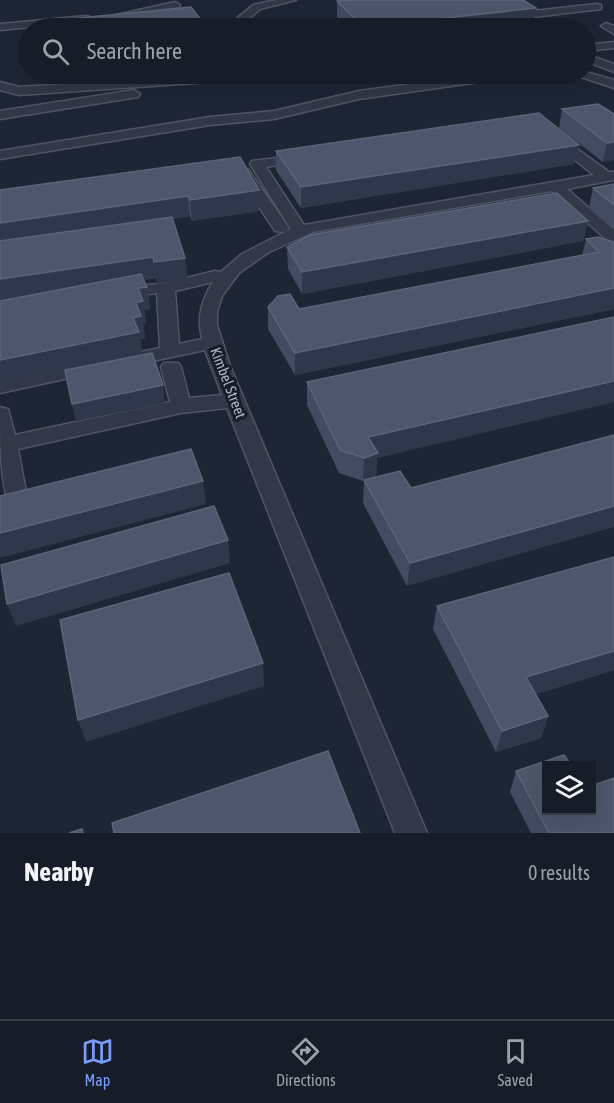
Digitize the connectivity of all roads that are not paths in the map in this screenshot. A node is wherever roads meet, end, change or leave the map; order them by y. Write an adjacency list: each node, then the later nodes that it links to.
1 (291, 0): 5 (street)
2 (175, 5): 4 (street)
3 (597, 7): 6 (street)
4 (107, 17)
5 (242, 18)
6 (538, 18)
7 (18, 25): 8 (street)
8 (0, 27)
9 (614, 45): 10 (street)
10 (596, 47)
11 (596, 61): 12 (street)
12 (614, 68)
13 (596, 79): 17 (street)
14 (110, 84): 19 (street)
15 (183, 84): 21 (street)
16 (437, 84): 24 (street)
17 (614, 84)
18 (0, 86): 19 (street)
19 (20, 90): 20 (street)
20 (0, 95)
21 (0, 115)
22 (560, 122): 27 (street)
23 (544, 128): 27 (street)
24 (0, 155)
25 (315, 155): 29 (street)
26 (227, 166): 29 (street)
27 (611, 176): 28 (street, Kimbel Street)
28 (555, 186): 29 (street, Kimbel Street); 30 (street)
29 (293, 234): 34 (street, Kimbel Street)
30 (614, 238)
31 (215, 276): 32 (street)
32 (166, 288): 33 (street); 35 (street)
33 (102, 296)
34 (212, 343): 35 (street); 37 (street, Kimbel Street)
35 (170, 359): 36 (street); 38 (street)
36 (0, 386)
37 (234, 400): 38 (street); 42 (street, Kimbel Street)
38 (180, 406): 40 (street)
39 (1, 414): 40 (street)
40 (7, 444): 41 (street)
41 (15, 492)
42 (411, 833)

